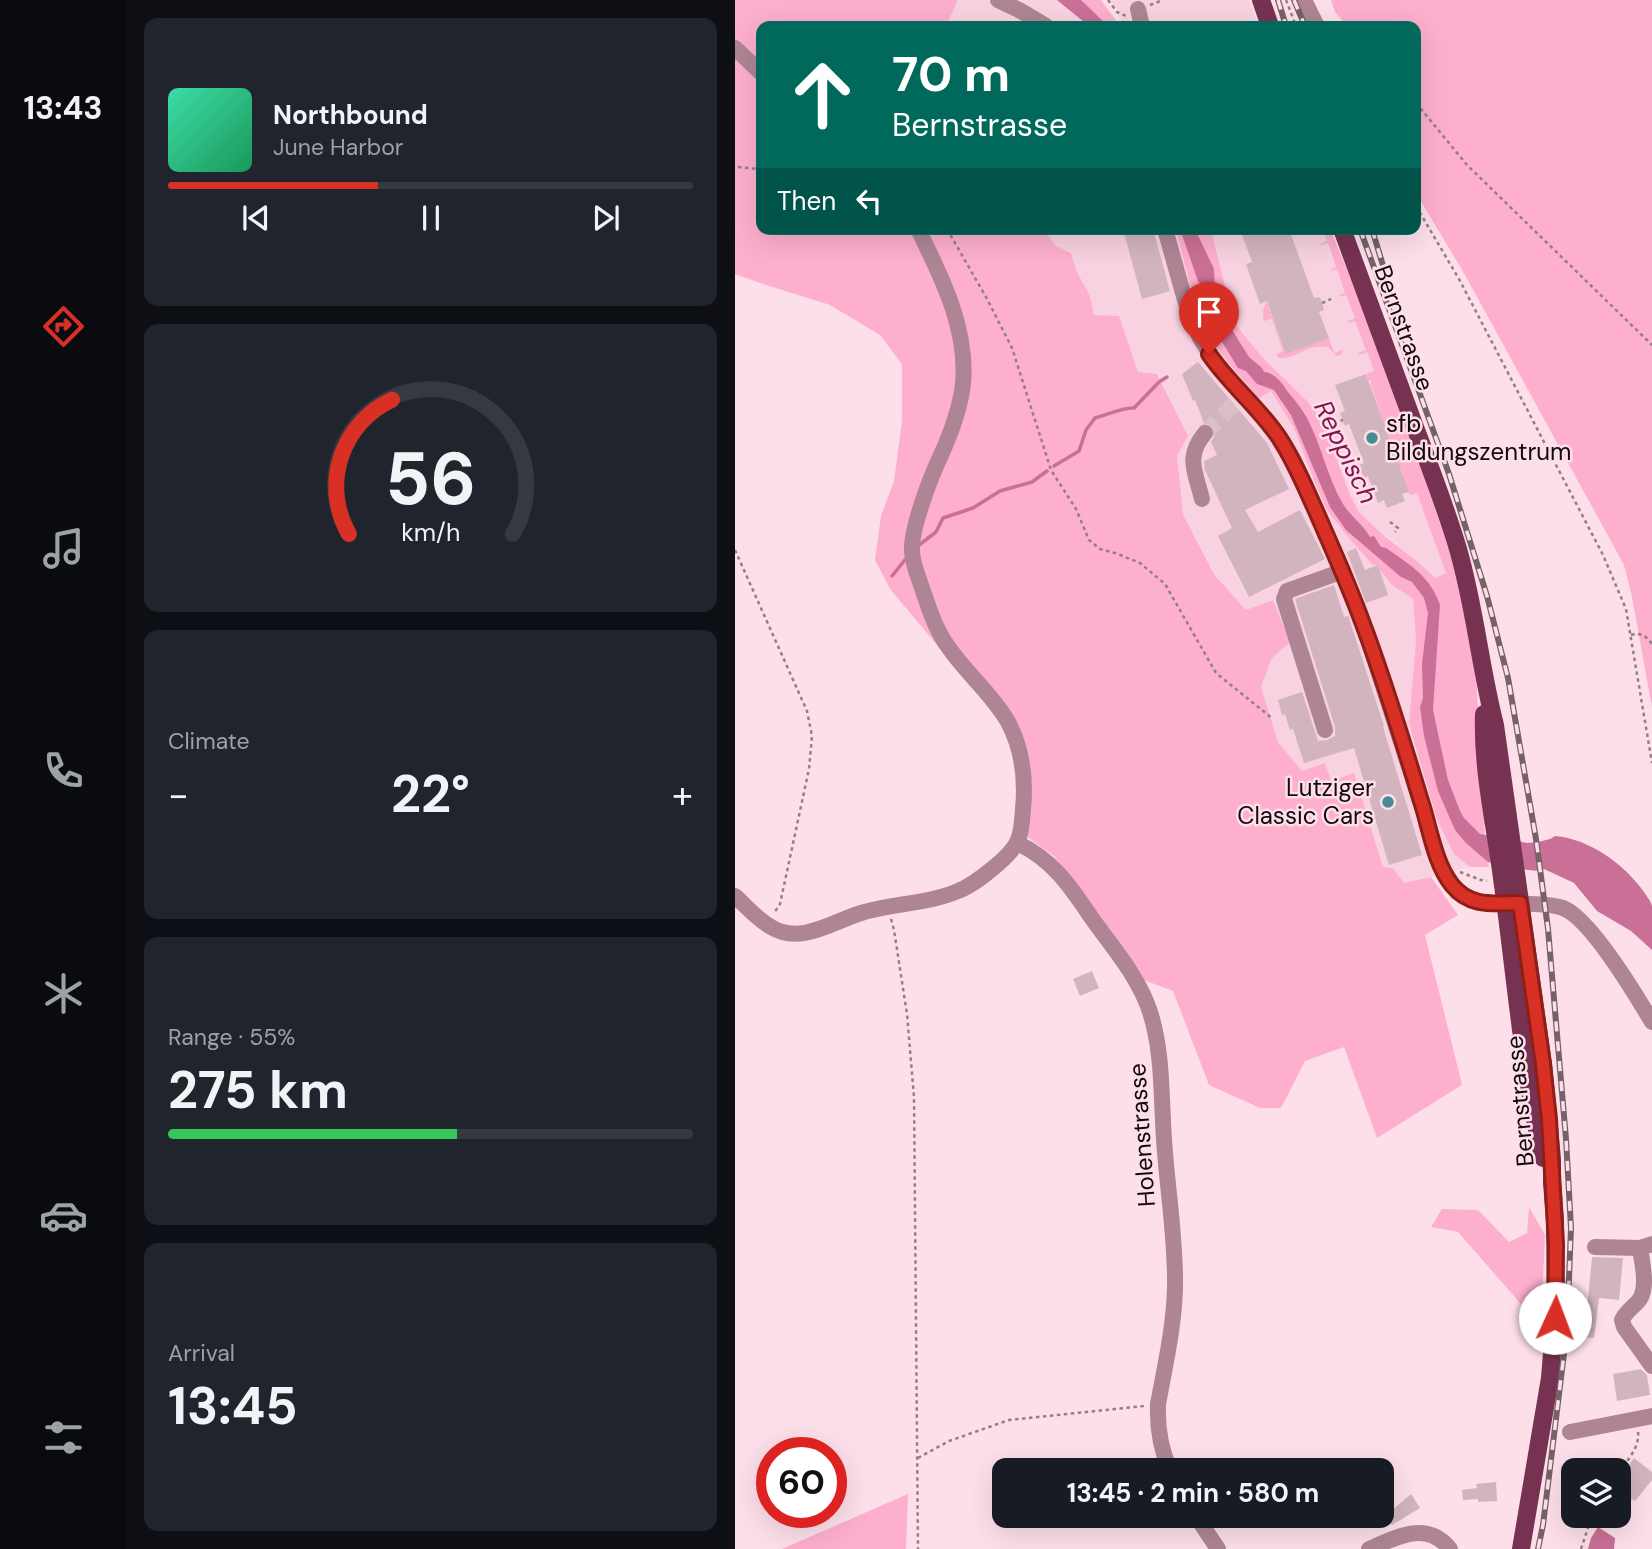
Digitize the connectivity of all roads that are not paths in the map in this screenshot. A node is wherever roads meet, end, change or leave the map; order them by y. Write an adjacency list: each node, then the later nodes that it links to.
1 (998, 0): 4 (street)
2 (1261, 0): 8 (main road)
3 (1304, 0): 9 (street)
4 (1022, 5): 6 (street)
5 (1132, 13): 7 (street)
6 (1040, 21)
7 (1138, 21)
8 (1269, 21)
9 (1314, 21)
10 (735, 48): 11 (street)
11 (756, 67)
12 (921, 235): 19 (street)
13 (1167, 235): 17 (street)
14 (1344, 235): 21 (main road, Bernstrasse)
15 (1205, 432): 16 (street)
16 (1202, 499)
17 (1343, 572): 18 (street); 21 (street)
18 (1325, 730)
19 (1017, 843): 20 (street); 28 (street, Holenstrasse)
20 (735, 896)
21 (1513, 903): 22 (street); 33 (main road, Bernstrasse)
22 (1652, 1022)
23 (1646, 1246): 24 (street); 25 (street)
24 (1595, 1247)
25 (1652, 1366)
26 (1644, 1418): 27 (street)
27 (1570, 1432)
28 (1165, 1458)
29 (1204, 1528): 30 (street)
30 (1218, 1549)
31 (1369, 1549): 32 (street)
32 (1450, 1549)
33 (1521, 1549)

